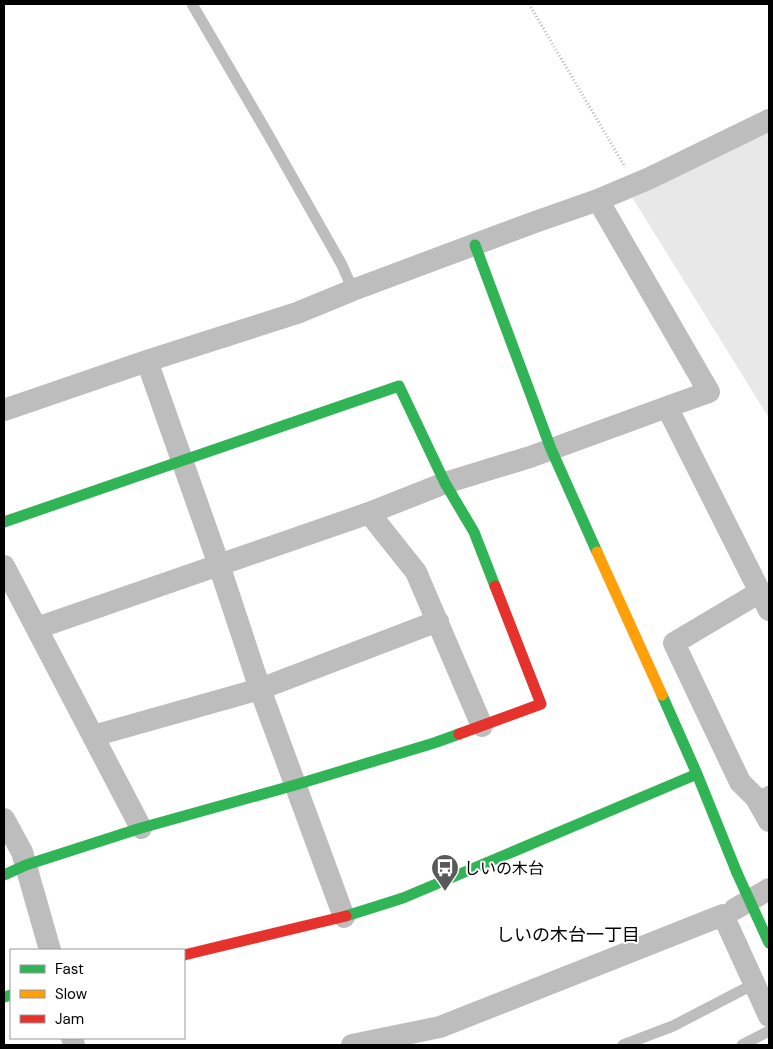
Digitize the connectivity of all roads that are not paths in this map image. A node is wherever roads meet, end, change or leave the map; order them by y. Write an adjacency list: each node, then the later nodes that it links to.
1 (192, 4): 5 (lane)
2 (769, 120): 3 (street)
3 (598, 200): 4 (street); 7 (street)
4 (475, 245): 5 (street); 9 (street)
5 (354, 290): 6 (street)
6 (147, 362): 8 (street); 10 (street)
7 (667, 407): 9 (street); 16 (street)
8 (4, 410)
9 (551, 449): 11 (street); 22 (street)
10 (183, 461): 11 (street); 13 (street); 15 (street)
11 (445, 483): 12 (street); 20 (street)
12 (369, 513): 15 (street); 17 (street)
13 (4, 522)
14 (4, 566): 18 (street)
15 (219, 566): 18 (street); 19 (street)
16 (765, 601): 24 (street)
17 (438, 621): 19 (street); 20 (street)
18 (37, 628): 21 (street)
19 (260, 689): 21 (street); 23 (street)
20 (482, 726): 23 (street)
21 (93, 736): 27 (street)
22 (696, 774): 32 (street); 33 (street, bridge)
23 (295, 785): 27 (street); 32 (street)
24 (762, 794): 26 (street)
25 (4, 819): 28 (street)
26 (769, 821)
27 (141, 828): 28 (street)
28 (26, 866): 29 (street); 34 (street)
29 (4, 875)
30 (769, 889): 31 (street)
31 (723, 915): 36 (street); 39 (street)
32 (344, 917): 35 (street)
33 (769, 943)
34 (50, 949)
35 (185, 955)
36 (754, 984): 37 (street); 41 (lane)
37 (769, 1016)
38 (769, 1032): 42 (lane)
39 (385, 1042): 40 (street)
40 (352, 1045)
41 (623, 1045)
42 (742, 1045)

